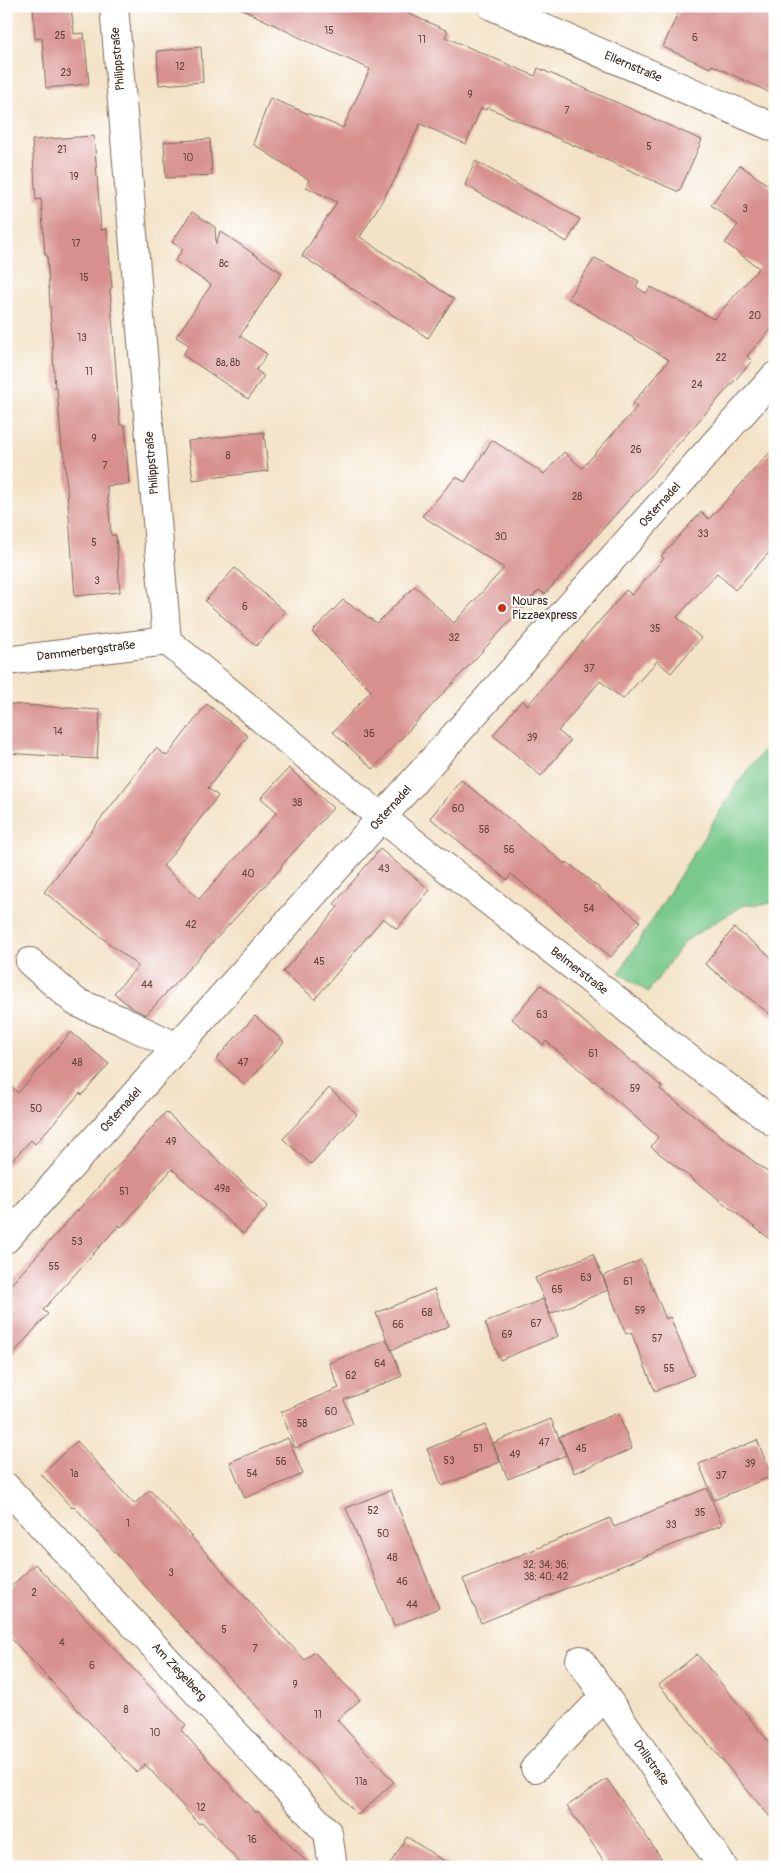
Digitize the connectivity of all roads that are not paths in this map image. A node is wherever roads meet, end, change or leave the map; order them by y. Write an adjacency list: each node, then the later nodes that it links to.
1 (114, 6): 5 (street, Philippstraße)
2 (492, 6): 3 (street, Ellernstraße)
3 (775, 128)
4 (775, 376): 7 (street, Osternadel)
5 (166, 641): 6 (street, Dammerbergstraße); 7 (street)
6 (6, 661)
7 (382, 818): 9 (street, Osternadel); 10 (street, Belmerstraße)
8 (30, 962): 9 (street)
9 (177, 1047): 11 (street, Osternadel)
10 (775, 1123)
11 (6, 1239)
12 (6, 1487): 16 (street, Am Ziegelberg)
13 (580, 1660): 14 (street, Drillstraße)
14 (605, 1696): 15 (street); 17 (street, Drillstraße)
15 (535, 1768)
16 (333, 1867)
17 (723, 1867)

